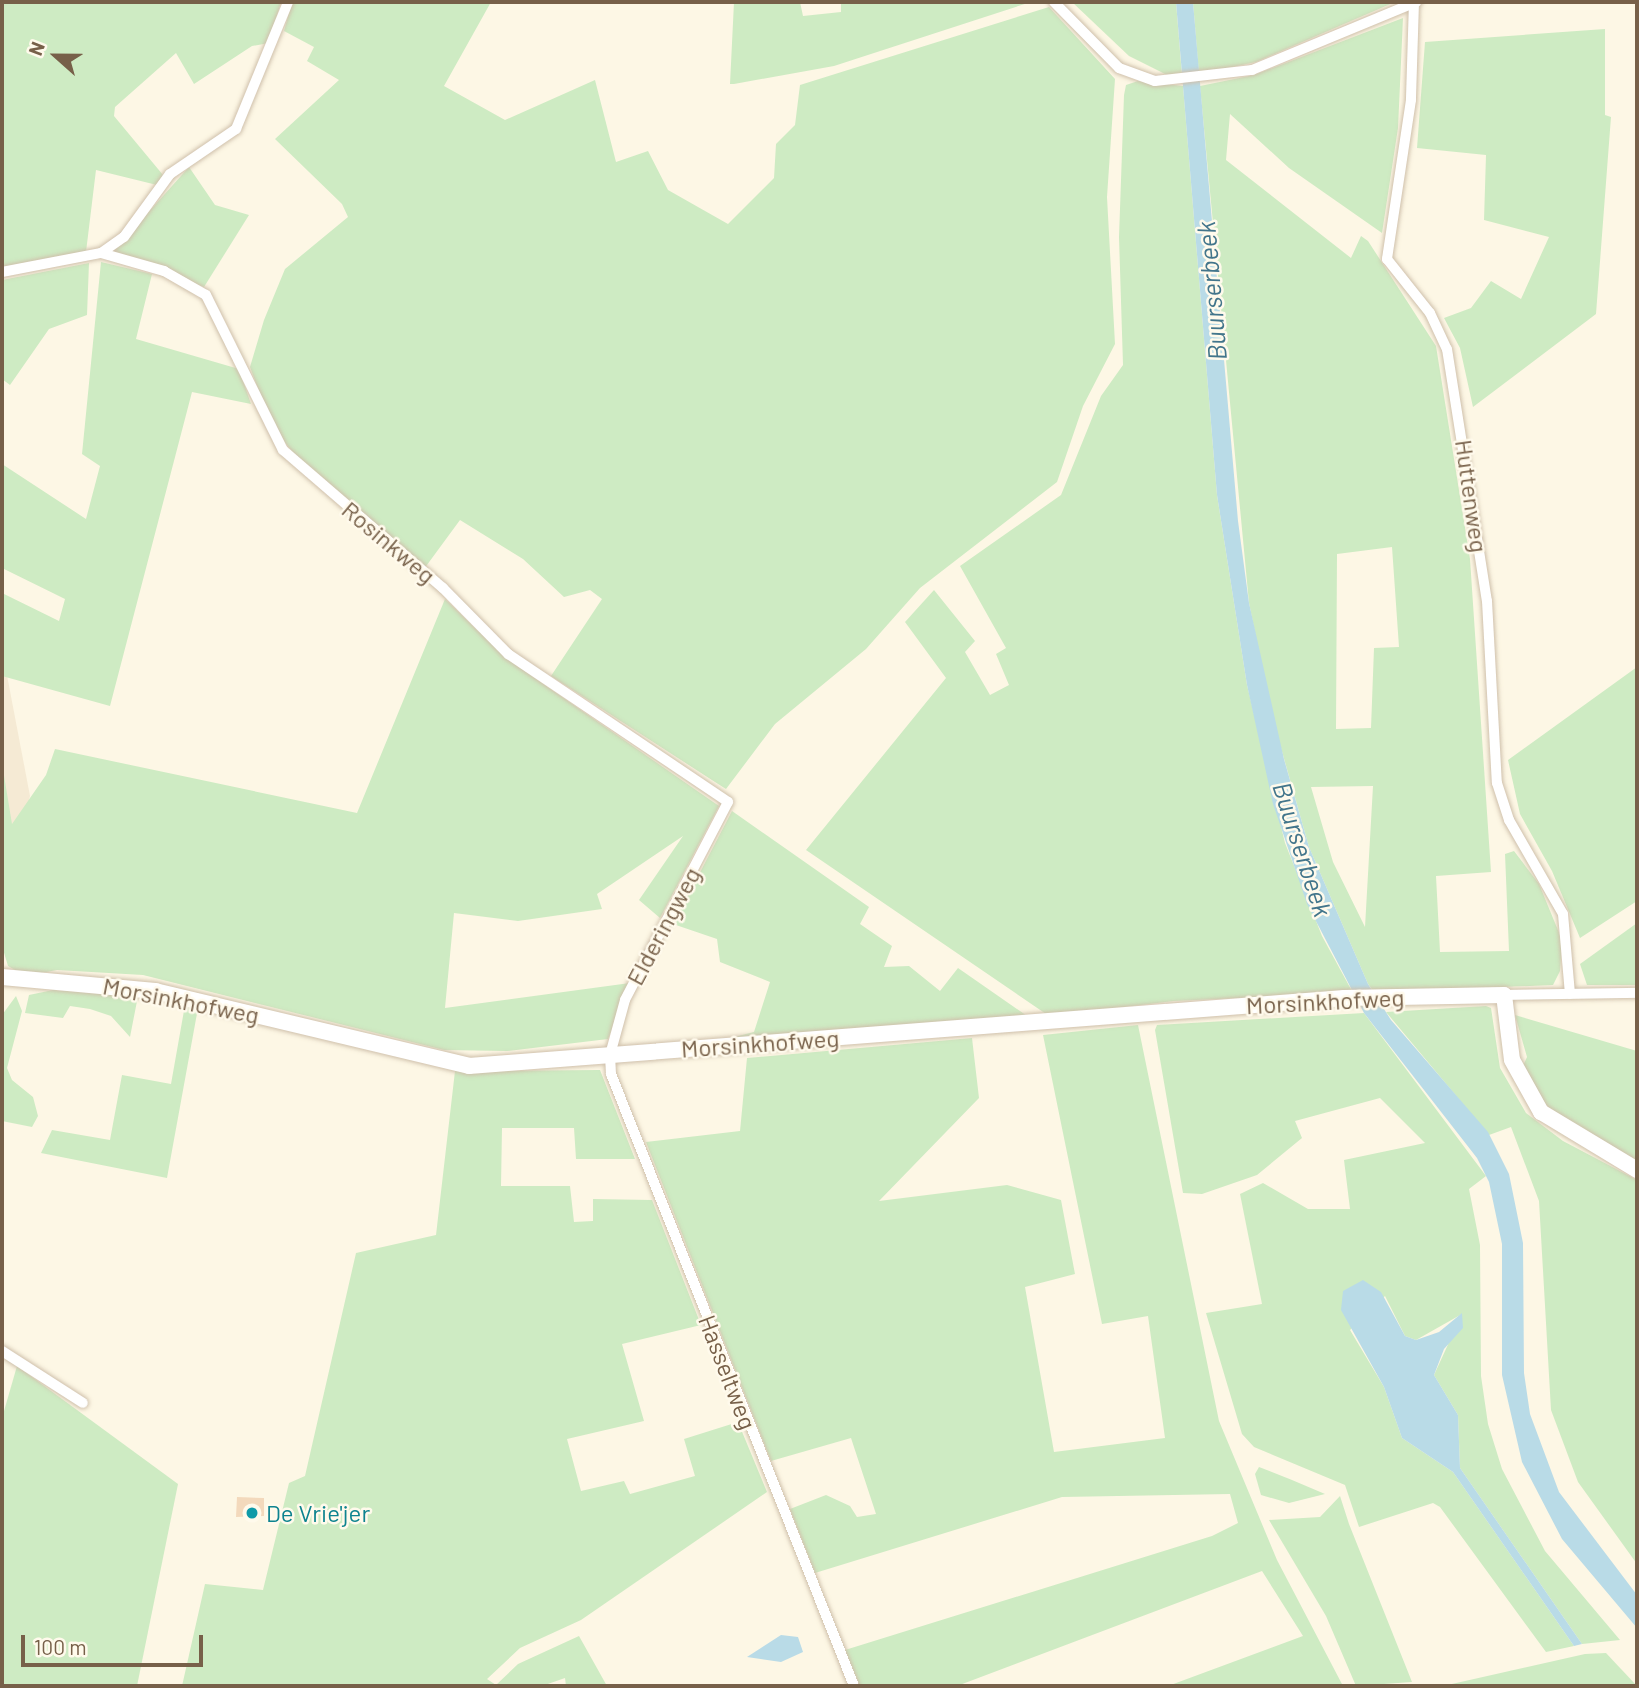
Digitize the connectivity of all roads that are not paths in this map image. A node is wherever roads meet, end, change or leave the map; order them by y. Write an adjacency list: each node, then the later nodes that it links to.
1 (288, 2): 4 (street)
2 (1054, 2): 3 (street)
3 (1414, 2): 11 (street, Huttenweg)
4 (101, 253): 5 (street); 6 (street, Rosinkweg)
5 (2, 272)
6 (728, 802): 13 (street, Elderingweg)
7 (2, 977): 8 (street, Morsinkhofweg)
8 (25, 983): 9 (street, Morsinkhofweg); 13 (street, Morsinkhofweg)
9 (2, 988)
10 (1637, 993): 11 (street)
11 (1570, 994): 12 (street)
12 (1504, 995): 13 (street, Morsinkhofweg); 14 (street)
13 (610, 1055): 17 (street, Hasseltweg)
14 (1637, 1170)
15 (2, 1351): 16 (street)
16 (83, 1403)
17 (855, 1686)

